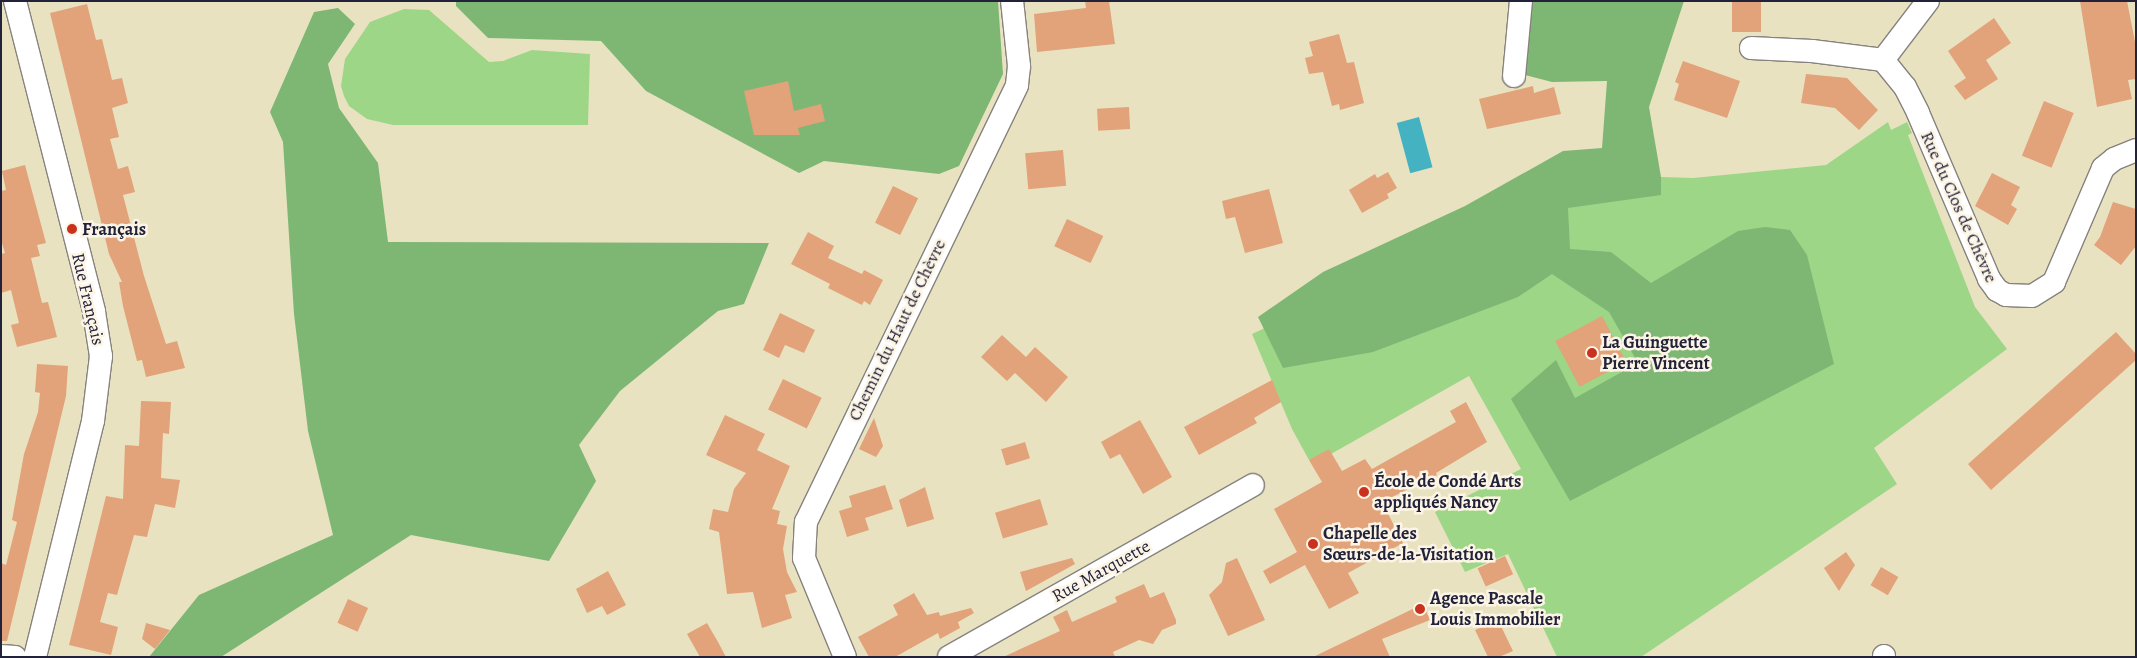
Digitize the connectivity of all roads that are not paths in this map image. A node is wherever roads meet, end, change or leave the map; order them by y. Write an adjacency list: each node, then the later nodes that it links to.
1 (15, 1): 12 (street, Rue Français)
2 (1012, 1): 13 (street, Chemin du Haut de Chèvre)
3 (1521, 1): 7 (street)
4 (1928, 1): 6 (street)
5 (1751, 48): 6 (street)
6 (1883, 60): 8 (street, Rue du Clos de Chèvre)
7 (1514, 76)
8 (2136, 150)
9 (1253, 485): 14 (street, Rue Marquette)
10 (1, 656): 11 (street)
11 (15, 657)
12 (35, 657)
13 (845, 657)
14 (949, 657)

